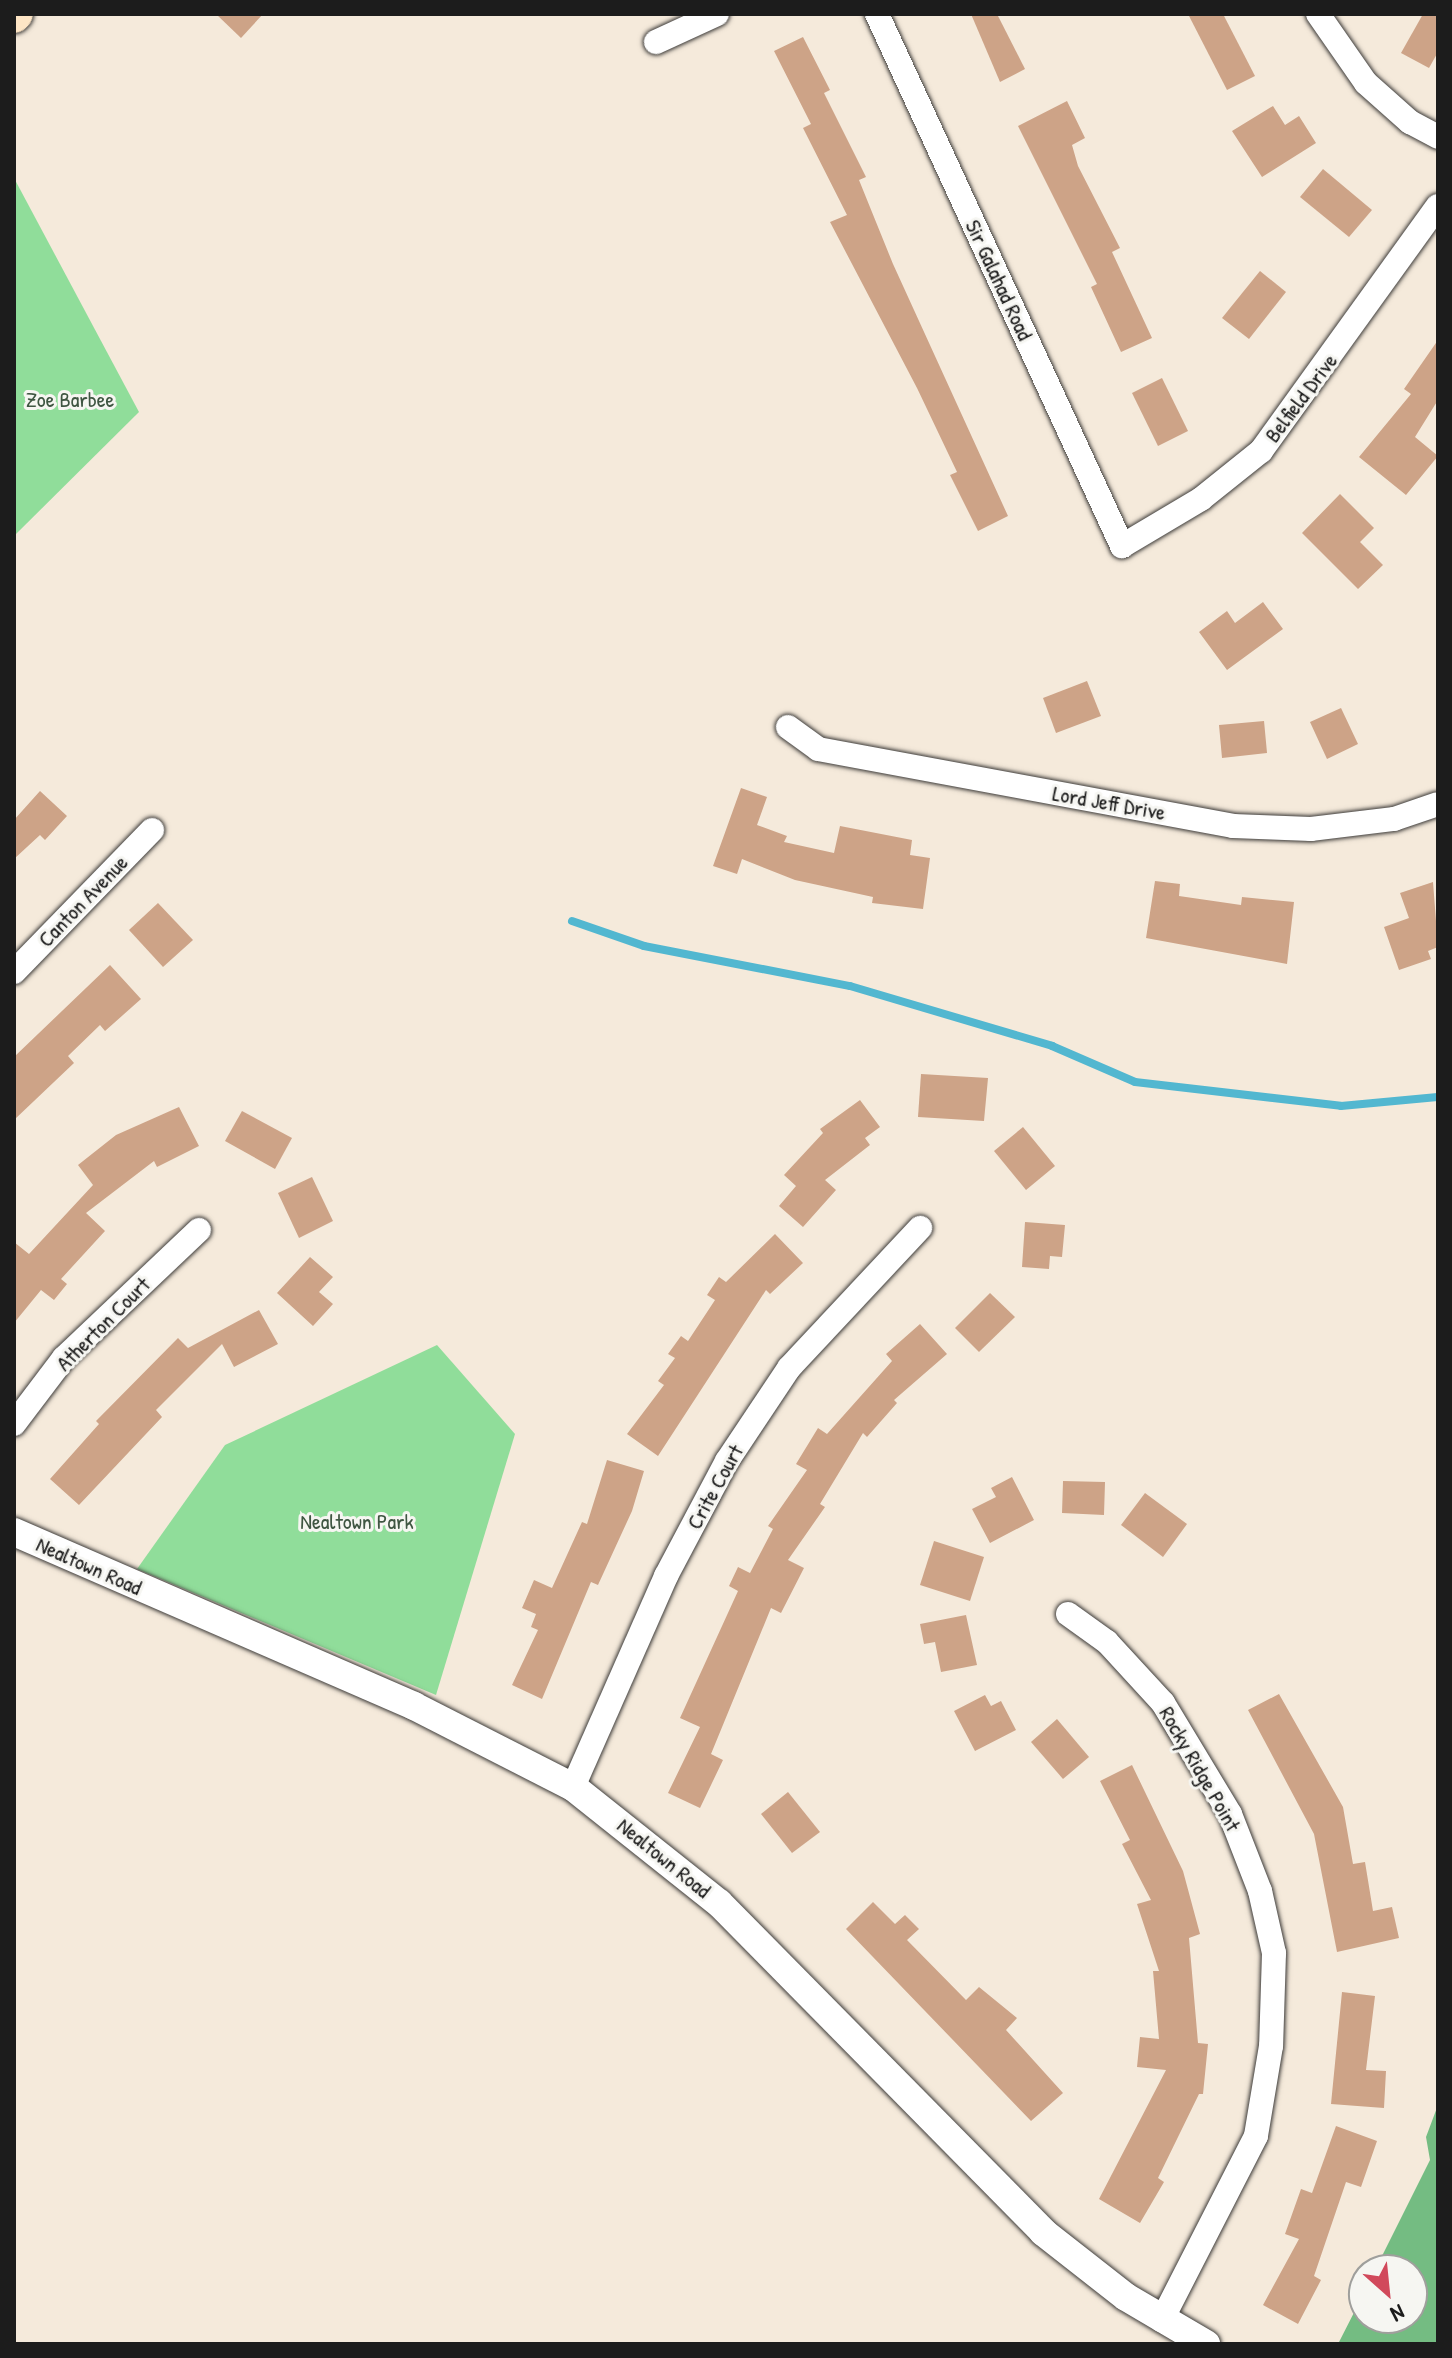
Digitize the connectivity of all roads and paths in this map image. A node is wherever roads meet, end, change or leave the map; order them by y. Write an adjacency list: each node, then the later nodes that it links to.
1 (717, 14): 4 (street)
2 (877, 14): 7 (street, Sir Galahad Road)
3 (1318, 14): 5 (street)
4 (656, 42)
5 (1438, 137)
6 (1438, 206): 7 (street, Belfield Drive)
7 (1122, 546)
8 (788, 727): 9 (street, Lord Jeff Drive)
9 (1438, 804)
10 (152, 830): 11 (street, Canton Avenue)
11 (14, 972)
12 (920, 1228): 17 (street, Crite Court)
13 (199, 1230): 14 (street, Atherton Court)
14 (14, 1424)
15 (14, 1532): 17 (street, Nealtown Road)
16 (1068, 1614): 18 (street, Rocky Ridge Point)
17 (573, 1787): 18 (street, Nealtown Road)
18 (1162, 2320): 19 (street, Nealtown Road)
19 (1206, 2344)

